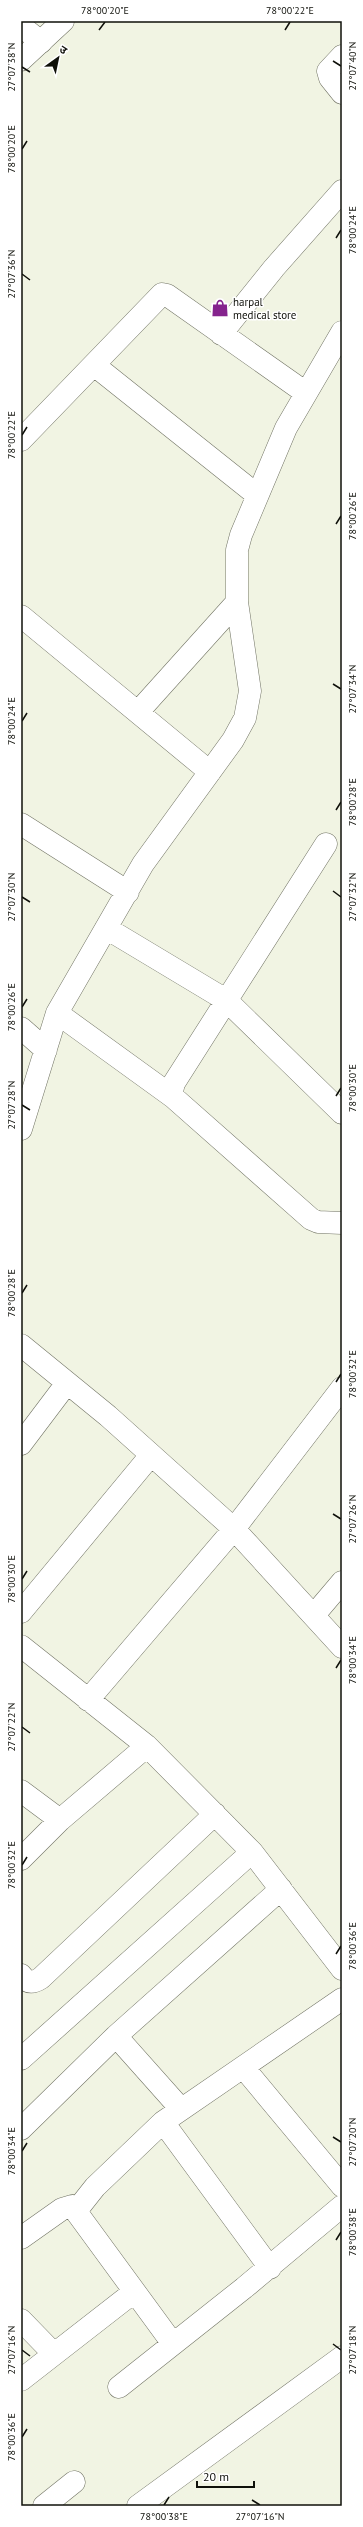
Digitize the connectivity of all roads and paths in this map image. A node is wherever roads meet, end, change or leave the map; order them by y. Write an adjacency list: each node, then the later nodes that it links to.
1 (63, 21): 3 (main road)
2 (21, 26): 3 (main road)
3 (41, 42): 5 (main road)
4 (342, 56): 6 (main road)
5 (21, 60)
6 (342, 93)
7 (342, 191): 9 (main road)
8 (342, 332): 11 (main road)
9 (221, 334): 10 (main road); 11 (main road)
10 (94, 365): 12 (main road); 13 (main road)
11 (306, 393): 13 (main road)
12 (21, 440)
13 (257, 495): 14 (main road)
14 (237, 602): 16 (main road); 17 (main road)
15 (21, 616): 16 (main road)
16 (138, 712): 17 (main road)
17 (210, 772): 20 (main road)
18 (21, 824): 20 (main road)
19 (326, 844): 22 (main road)
20 (128, 892): 21 (main road)
21 (106, 928): 22 (main road); 23 (main road)
22 (226, 1000): 26 (main road); 27 (main road)
23 (57, 1013): 25 (main road); 26 (main road)
24 (21, 1028): 25 (main road)
25 (46, 1050): 28 (main road)
26 (173, 1097): 29 (main road)
27 (342, 1114)
28 (21, 1129)
29 (342, 1223)
30 (21, 1345): 31 (main road)
31 (67, 1383): 33 (main road); 34 (main road)
32 (342, 1388): 35 (main road)
33 (21, 1444)
34 (151, 1455): 35 (main road); 37 (main road)
35 (234, 1529): 38 (main road); 41 (main road)
36 (342, 1582): 38 (main road)
37 (21, 1612)
38 (314, 1615): 40 (main road)
39 (21, 1646): 41 (main road)
40 (342, 1647)
41 (88, 1700): 42 (main road)
42 (147, 1746): 44 (main road); 45 (main road)
43 (21, 1791): 45 (main road)
44 (215, 1814): 46 (main road); 50 (main road)
45 (60, 1820): 47 (main road)
46 (252, 1852): 48 (main road); 53 (main road)
47 (21, 1859)
48 (281, 1889): 49 (main road); 52 (main road)
49 (342, 1969)
50 (21, 1975)
51 (342, 1999): 54 (main road)
52 (116, 2036): 55 (main road); 57 (main road)
53 (21, 2059)
54 (243, 2067): 55 (main road); 58 (main road)
55 (181, 2109): 56 (main road)
56 (163, 2122): 60 (main road); 62 (main road)
57 (21, 2129)
58 (342, 2186)
59 (342, 2206): 62 (main road)
60 (76, 2211): 61 (main road); 63 (main road)
61 (21, 2238)
62 (270, 2268): 65 (main road)
63 (134, 2292): 65 (main road); 66 (main road)
64 (21, 2320): 66 (main road)
65 (174, 2344): 69 (main road)
66 (54, 2354): 68 (main road)
67 (342, 2357): 72 (main road)
68 (21, 2380)
69 (119, 2386)
70 (74, 2482): 71 (main road)
71 (44, 2506)
72 (138, 2506)

